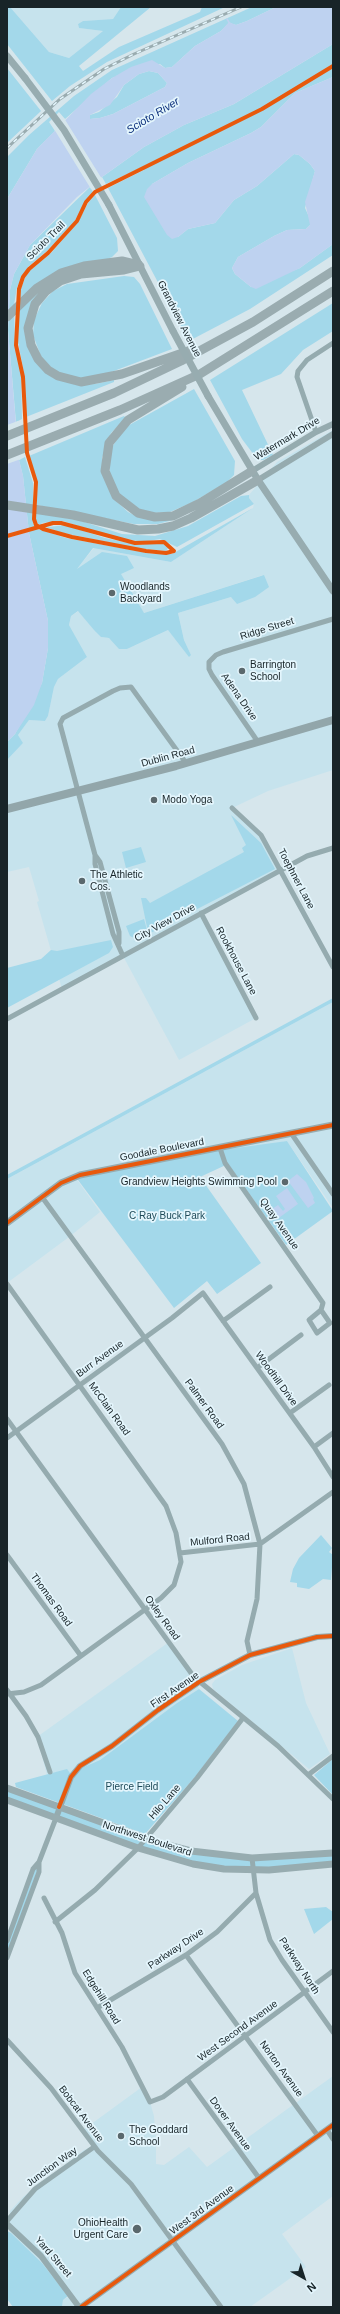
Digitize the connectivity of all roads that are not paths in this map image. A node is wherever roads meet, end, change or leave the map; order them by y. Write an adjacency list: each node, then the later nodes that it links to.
1 (7, 56): 2 (main road, Grandview Avenue, bridge)
2 (140, 266): 5 (highway); 7 (highway); 14 (main road, Grandview Avenue, bridge)
3 (333, 271): 7 (highway)
4 (333, 292): 8 (highway)
5 (7, 317)
6 (333, 343): 10 (street)
7 (215, 344): 12 (highway)
8 (200, 374): 13 (highway); 14 (highway)
9 (333, 424): 10 (street, Watermark Drive)
10 (316, 432): 14 (street, Watermark Drive)
11 (333, 434): 15 (street, Watermark Drive)
12 (7, 436)
13 (7, 455)
14 (252, 471): 15 (main road, Grandview Avenue)
15 (258, 480): 16 (highway); 17 (main road, Grandview Avenue)
16 (7, 505)
17 (333, 591)
18 (333, 619): 19 (street, Ridge Street)
19 (209, 662): 21 (street, Adena Drive)
20 (333, 720): 21 (main road, Dublin Road)
21 (258, 742): 22 (main road, Dublin Road)
22 (186, 763): 23 (main road, Dublin Road); 23 (street)
23 (78, 791): 25 (main road, Dublin Road); 29 (street)
24 (232, 808): 27 (street, Toephner Lane)
25 (7, 809)
26 (333, 848): 27 (street, City View Drive)
27 (280, 870): 28 (street, City View Drive); 30 (street, Toephner Lane)
28 (201, 914): 29 (street, City View Drive); 31 (street, Rookhouse Lane)
29 (122, 956): 32 (street, City View Drive)
30 (333, 967)
31 (256, 1018)
32 (7, 1019)
33 (333, 1125): 34 (main road, Goodale Boulevard)
34 (291, 1134): 35 (main road, Goodale Boulevard); 36 (street)
35 (220, 1148): 37 (main road, Goodale Boulevard); 42 (street, Quay Avenue)
36 (333, 1194)
37 (42, 1197): 38 (main road, Goodale Boulevard); 45 (street, Palmer Road)
38 (7, 1223)
39 (7, 1284): 47 (street, McClain Road)
40 (270, 1287): 43 (street)
41 (203, 1292): 43 (street, Woodhill Drive); 45 (street, Burr Avenue)
42 (321, 1310): 42 (street, Quay Avenue)
43 (223, 1321): 46 (street, Woodhill Drive)
44 (302, 1335): 46 (street)
45 (144, 1338): 47 (street, Burr Avenue); 57 (street, Palmer Road)
46 (257, 1368): 49 (street, Woodhill Drive)
47 (80, 1385): 51 (street, Burr Avenue); 58 (street, McClain Road)
48 (329, 1385): 49 (street)
49 (290, 1413): 54 (street, Woodhill Drive)
50 (7, 1419): 51 (street, Oxley Road)
51 (16, 1432): 53 (street, Burr Avenue); 60 (street, Oxley Road)
52 (333, 1433): 54 (street)
53 (7, 1438)
54 (314, 1447): 55 (street, Woodhill Drive)
55 (333, 1477)
56 (333, 1492): 57 (street, Mulford Road)
57 (260, 1544): 58 (street, Mulford Road); 62 (street, Palmer Road)
58 (180, 1553): 60 (street, Mulford Road)
59 (7, 1555): 63 (street, Thomas Road)
60 (145, 1610): 63 (street, Mulford Road); 64 (street, Oxley Road)
61 (333, 1636): 62 (street, First Avenue)
62 (250, 1655): 64 (street, First Avenue)
63 (81, 1656): 65 (street, Mulford Road)
64 (199, 1682): 66 (street, Oxley Road); 73 (street, First Avenue)
65 (8, 1693): 68 (street)
66 (244, 1718): 69 (street, Oxley Road); 75 (street, Hilo Lane)
67 (333, 1756): 69 (street)
68 (50, 1772)
69 (308, 1774): 71 (street, Oxley Road)
70 (7, 1788): 73 (main road, Northwest Boulevard)
71 (333, 1799)
72 (7, 1800): 74 (main road, Northwest Boulevard)
73 (59, 1807): 74 (street, First Avenue); 75 (main road, Northwest Boulevard)
74 (56, 1818): 76 (main road, Northwest Boulevard); 79 (street, First Avenue)
75 (146, 1838): 76 (street, Hilo Lane); 78 (main road, Northwest Boulevard)
76 (138, 1848): 81 (main road, Northwest Boulevard); 84 (street, Hilo Lane)
77 (333, 1852): 78 (main road, Northwest Boulevard)
78 (252, 1858): 81 (street, Parkway North)
79 (38, 1862): 85 (street, First Avenue); 87 (street, First Avenue)
80 (333, 1864): 81 (main road, Northwest Boulevard)
81 (252, 1870): 82 (street, Parkway North)
82 (256, 1893): 86 (street, Parkway Drive); 89 (street, Parkway North)
83 (44, 1898): 84 (street, Edgehill Road)
84 (55, 1922): 90 (street, Edgehill Road)
85 (7, 1941)
86 (186, 1955): 90 (street, Parkway Drive); 92 (street, Norton Avenue)
87 (7, 1958)
88 (333, 1971): 89 (street, West Second Avenue)
89 (305, 1993): 91 (street, Parkway North); 92 (street, West Second Avenue)
90 (97, 2008): 95 (street, Edgehill Road)
91 (333, 2032)
92 (246, 2037): 94 (street, West Second Avenue); 98 (street, Norton Avenue)
93 (7, 2040): 100 (street, Bobcat Avenue)
94 (187, 2079): 95 (street, West Second Avenue); 101 (street, Dover Avenue)
95 (150, 2102)
96 (333, 2125): 97 (street, West 3rd Avenue)
97 (326, 2130): 98 (street, West 3rd Avenue); 99 (street)
98 (318, 2136): 101 (street, West 3rd Avenue)
99 (333, 2139)
100 (94, 2147): 102 (street, Junction Way); 103 (street, Bobcat Avenue)
101 (259, 2178): 103 (street, West 3rd Avenue)
102 (7, 2223): 104 (street, Yard Street)
103 (173, 2241): 104 (street, West 3rd Avenue); 105 (street)
104 (80, 2307)
105 (221, 2307)

